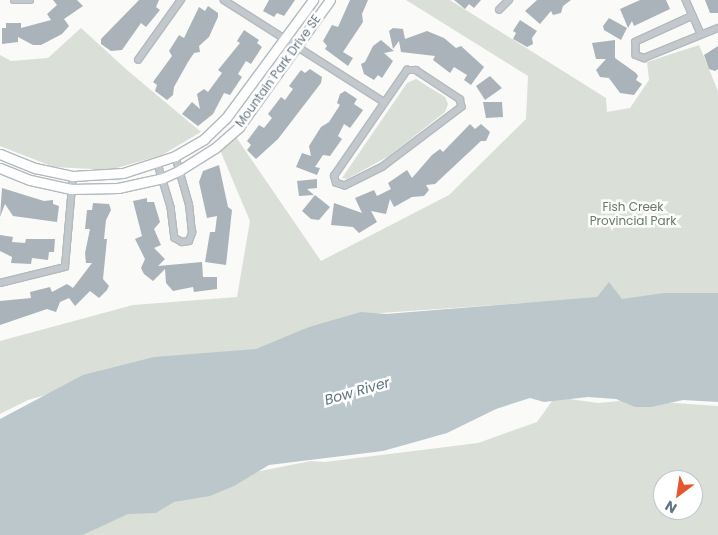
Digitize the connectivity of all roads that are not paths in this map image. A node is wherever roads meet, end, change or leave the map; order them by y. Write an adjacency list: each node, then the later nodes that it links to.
1 (14, 0): 2 (street)
2 (30, 0)
3 (181, 0): 15 (street)
4 (224, 0): 13 (street)
5 (313, 0): 13 (street, Mountain Park Drive SE)
6 (330, 0): 14 (street, Mountain Park Drive SE)
7 (509, 0): 9 (street)
8 (686, 0): 10 (street)
9 (499, 10)
10 (693, 16): 12 (street); 12 (street)
11 (718, 28): 12 (street)
12 (701, 34)
13 (284, 38): 14 (street); 18 (street, Mountain Park Drive SE)
14 (298, 46): 16 (street); 21 (street, Mountain Park Drive SE)
15 (138, 60)
16 (384, 102): 16 (street)
17 (0, 154): 22 (street, Mountain Park Drive SE)
18 (175, 156): 19 (street, Mountain Park Drive SE); 21 (street)
19 (158, 164): 22 (street, Mountain Park Drive SE); 23 (street)
20 (0, 168): 24 (street, Mountain Park Drive SE)
21 (180, 170): 23 (street, Mountain Park Drive SE); 23 (street)
22 (73, 176): 24 (street)
23 (162, 178): 24 (street, Mountain Park Drive SE)
24 (71, 189): 26 (street)
25 (0, 276): 26 (street)
26 (8, 280): 27 (street)
27 (0, 283)

